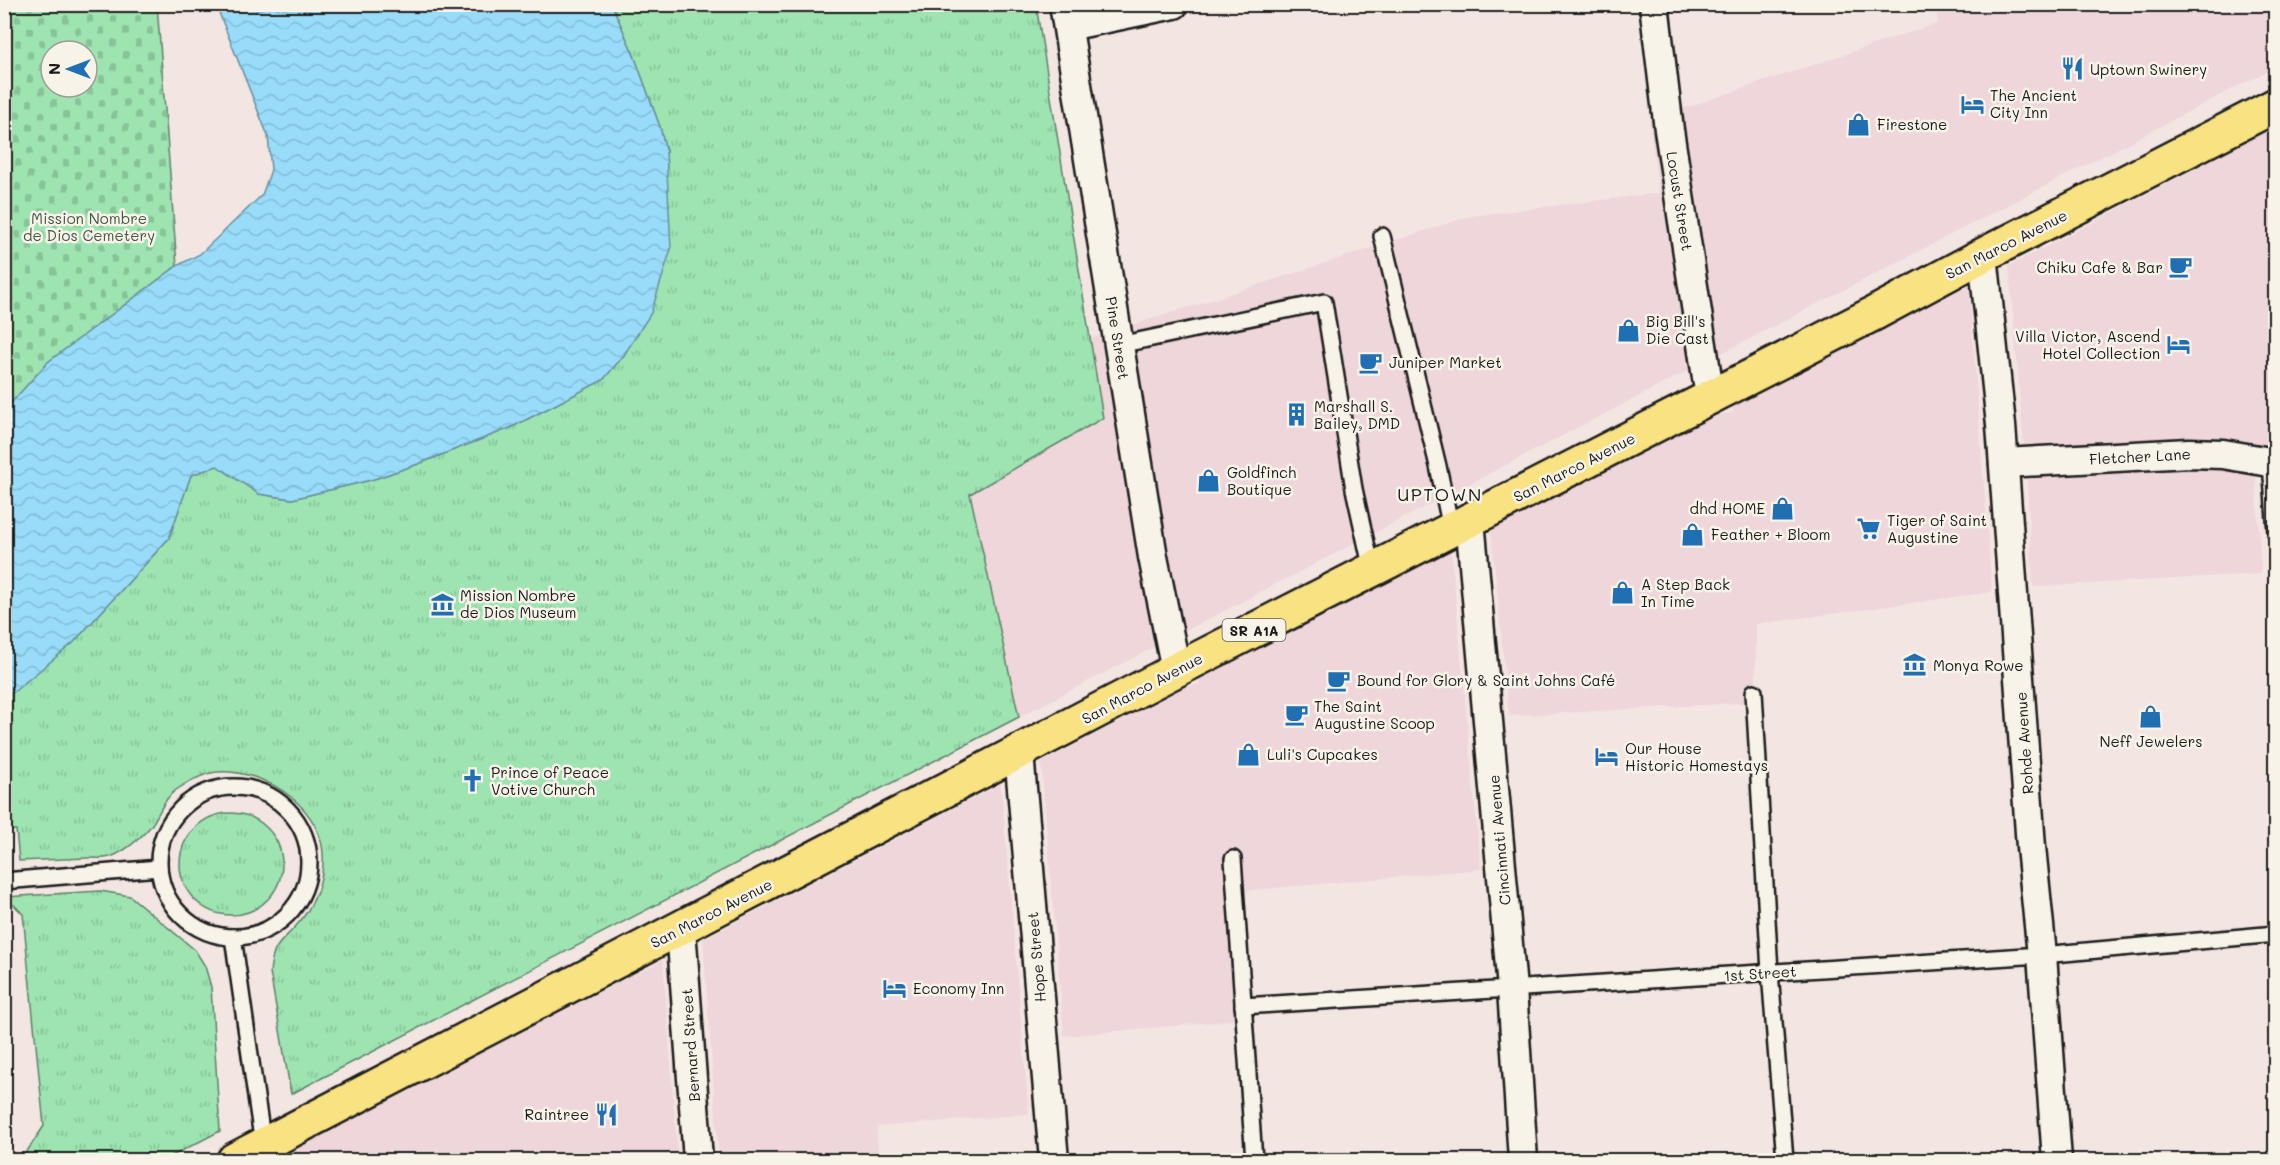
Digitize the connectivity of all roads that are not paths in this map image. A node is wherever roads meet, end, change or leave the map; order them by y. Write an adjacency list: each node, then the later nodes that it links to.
1 (1174, 4): 3 (street)
2 (1654, 4): 8 (street, Locust Street)
3 (1066, 15): 7 (street, Pine Street)
4 (2276, 105): 6 (main road, San Marco Avenue / SR A1A)
5 (1382, 236): 11 (lane)
6 (1983, 255): 8 (main road, San Marco Avenue / SR A1A); 9 (street, Rohde Avenue)
7 (1119, 345): 13 (lane); 14 (street, Pine Street)
8 (1710, 397): 11 (main road, San Marco Avenue / SR A1A)
9 (2004, 463): 10 (street, Fletcher Lane); 23 (street, Rohde Avenue)
10 (2273, 463): 12 (lane)
11 (1461, 524): 13 (main road, San Marco Avenue / SR A1A); 25 (street, Cincinnati Avenue)
12 (2276, 533)
13 (1372, 570): 14 (main road, San Marco Avenue / SR A1A)
14 (1176, 670): 16 (main road, San Marco Avenue / SR A1A)
15 (1754, 692): 24 (lane)
16 (1019, 753): 20 (main road, San Marco Avenue / SR A1A); 30 (street, Hope Street)
17 (1233, 860): 26 (lane)
18 (159, 868): 19 (lane); 22 (lane); 22 (lane)
19 (4, 881)
20 (681, 929): 27 (main road, San Marco Avenue / SR A1A); 29 (street, Bernard Street)
21 (2276, 934): 23 (lane, 1st Street)
22 (233, 937): 27 (lane)
23 (2042, 955): 24 (lane, 1st Street); 34 (street, Rohde Avenue)
24 (1770, 972): 25 (lane, 1st Street); 33 (lane)
25 (1512, 989): 26 (lane, 1st Street); 32 (street, Cincinnati Avenue)
26 (1243, 1006): 31 (lane)
27 (262, 1145): 28 (main road, San Marco Avenue / SR A1A)
28 (234, 1161)
29 (698, 1161)
30 (1054, 1161)
31 (1254, 1161)
32 (1523, 1161)
33 (1785, 1161)
34 (2057, 1161)

